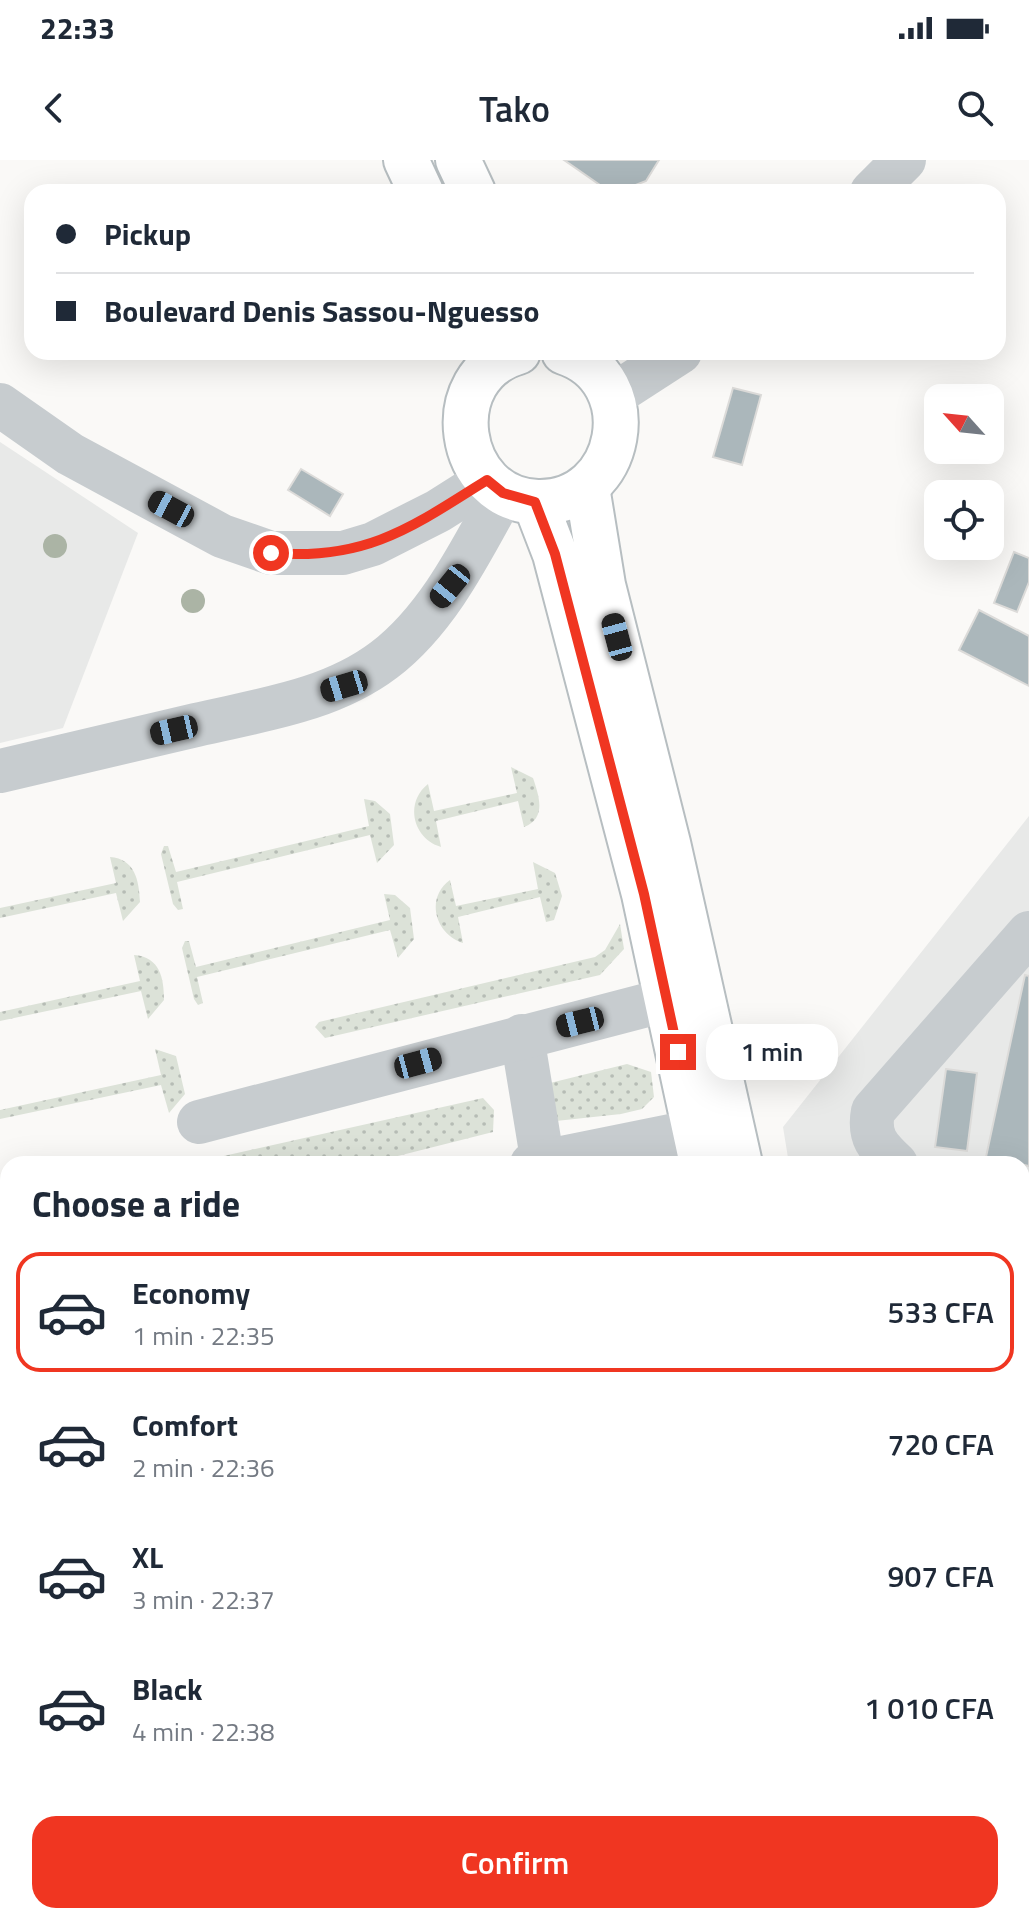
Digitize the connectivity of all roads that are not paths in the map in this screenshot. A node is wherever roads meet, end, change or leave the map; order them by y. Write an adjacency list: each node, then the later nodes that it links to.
1 (406, 160): 4 (main road)
2 (458, 160): 5 (main road)
3 (904, 160): 6 (street)
4 (417, 184)
5 (469, 184)
6 (880, 184)
7 (502, 360): 10 (main road)
8 (581, 360): 11 (main road)
9 (668, 360): 11 (street)
10 (477, 365): 14 (main road)
11 (612, 396): 13 (main road)
12 (0, 405): 14 (street)
13 (587, 487): 14 (main road); 23 (main road)
14 (508, 492): 15 (street); 17 (main road)
15 (0, 771)
16 (1029, 933): 24 (street)
17 (666, 1000): 18 (street); 20 (main road)
18 (522, 1036): 19 (street); 21 (street)
19 (199, 1122)
20 (698, 1148): 22 (street)
21 (538, 1156)
22 (613, 1156)
23 (738, 1156)
24 (880, 1156)

